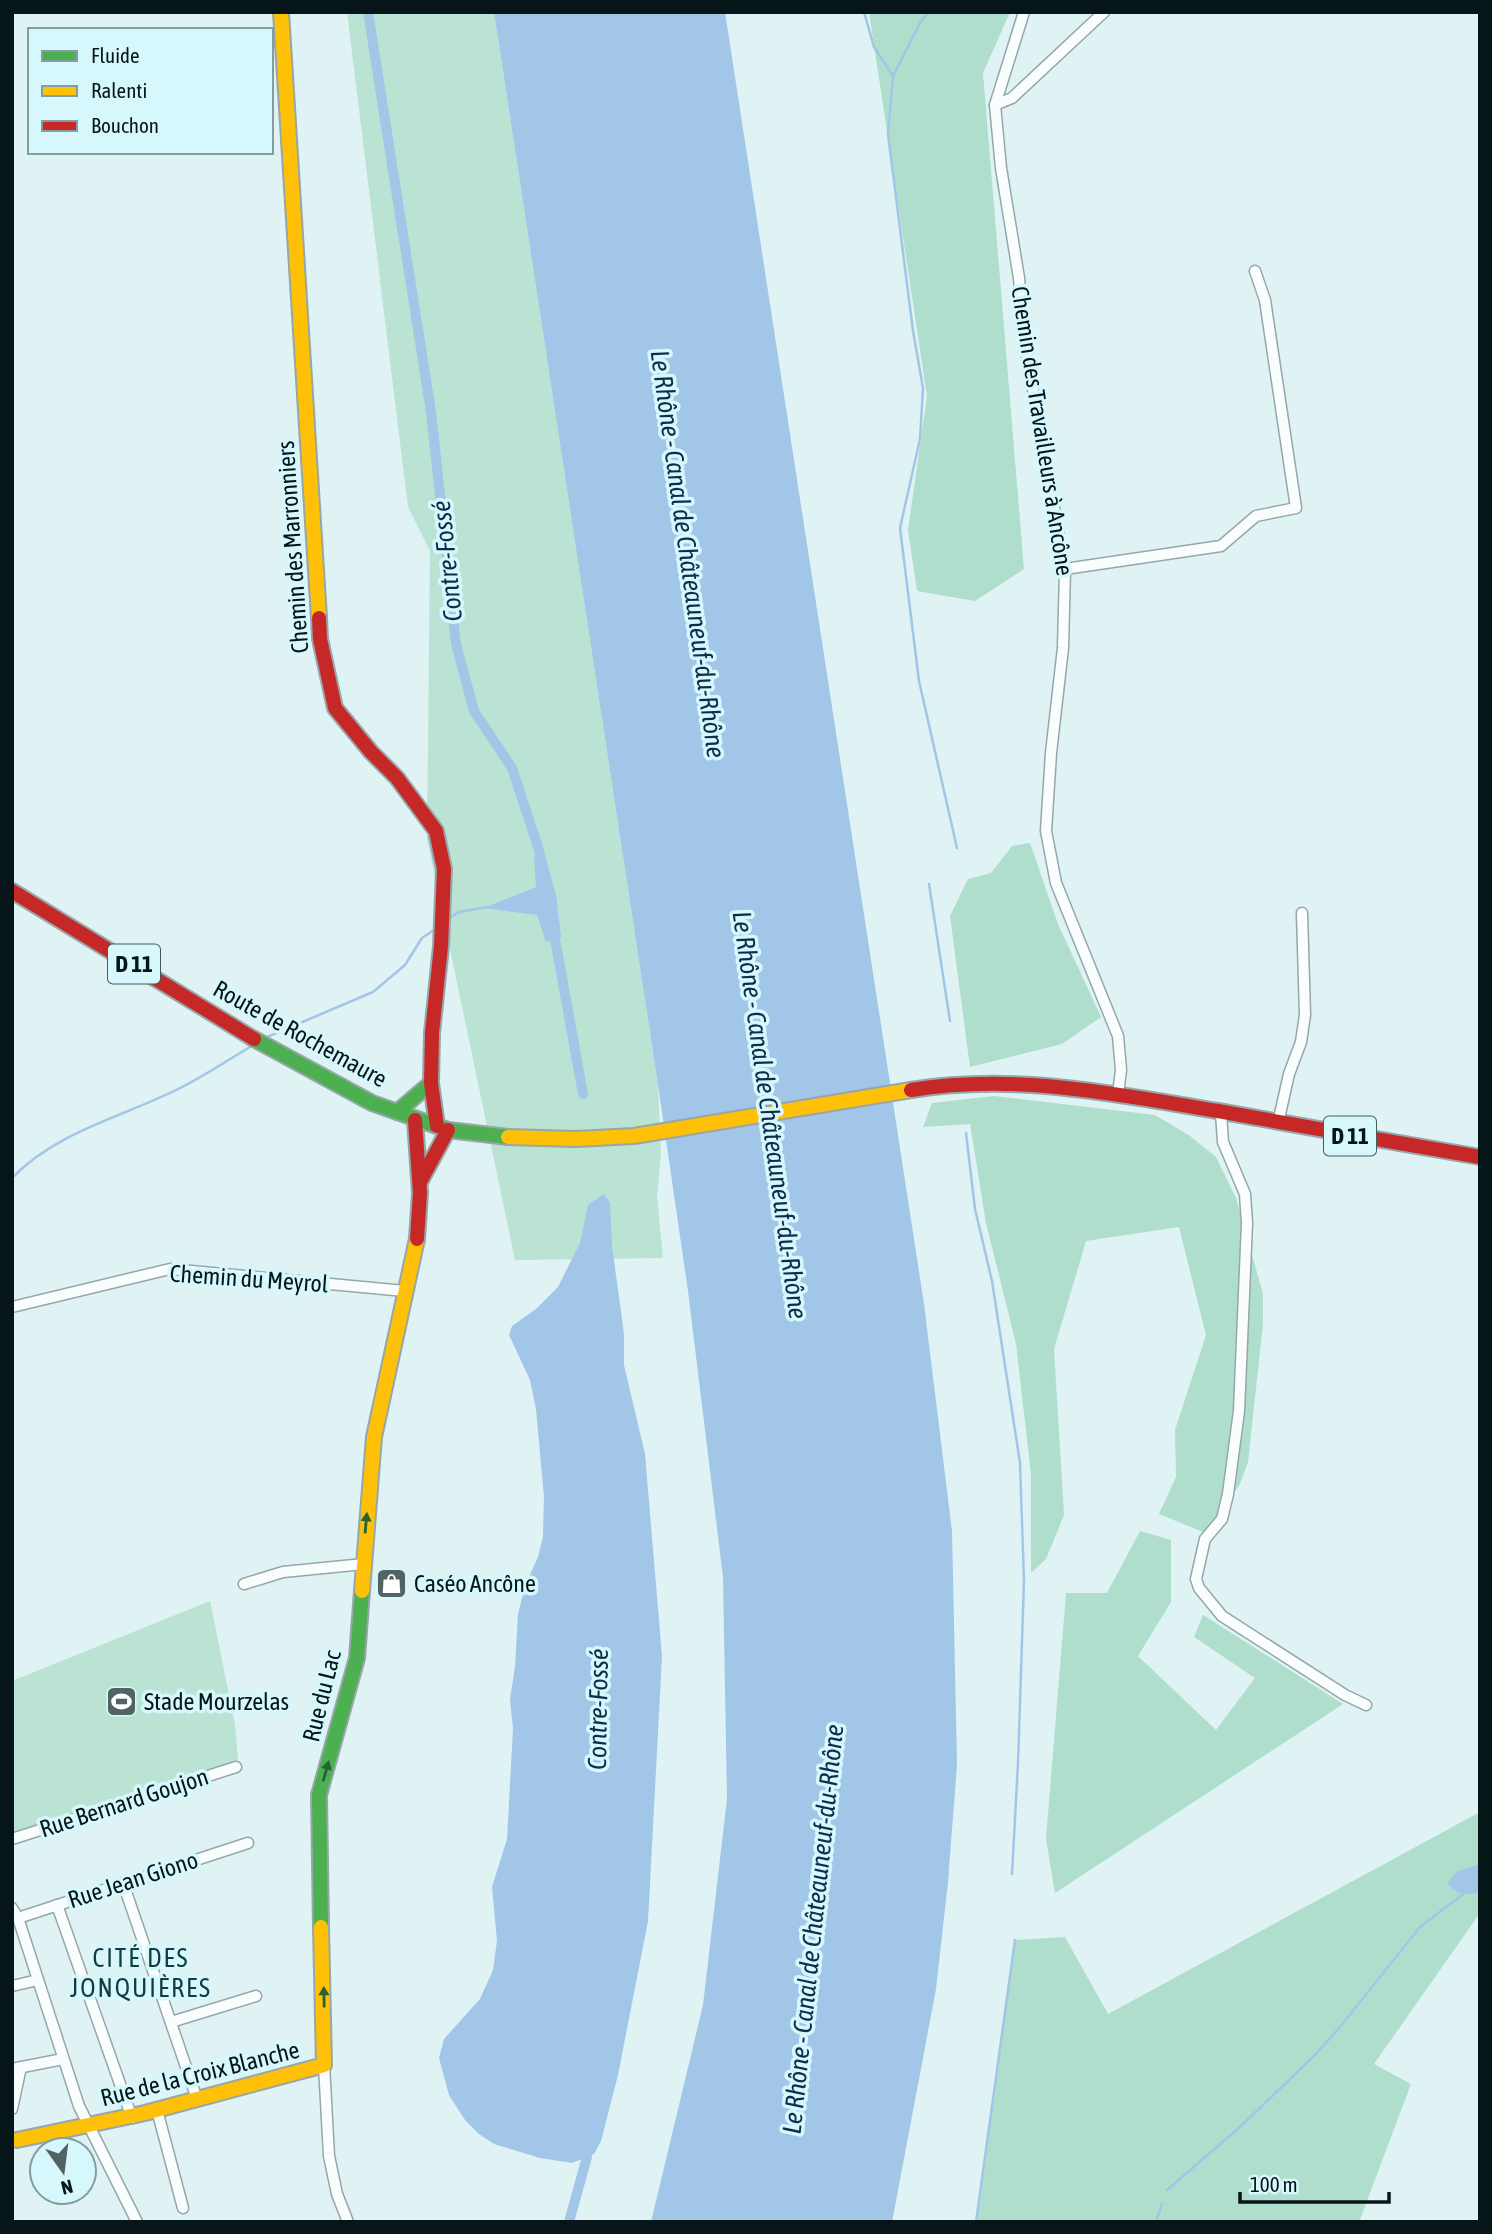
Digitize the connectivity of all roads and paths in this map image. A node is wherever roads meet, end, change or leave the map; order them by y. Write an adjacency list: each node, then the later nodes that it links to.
1 (281, 12): 9 (street, Chemin des Marronniers)
2 (1024, 12): 4 (street, Chemin des Travailleurs à Ancône)
3 (1104, 12): 4 (street)
4 (995, 105): 6 (street, Chemin des Travailleurs à Ancône)
5 (1255, 271): 6 (street)
6 (1065, 569): 10 (street, Chemin des Travailleurs à Ancône)
7 (12, 891): 11 (street, Route de Rochemaure / D 11)
8 (1302, 913): 14 (street)
9 (430, 1083): 11 (street); 15 (street, Chemin des Marronniers)
10 (1118, 1094): 12 (street, D 11); 15 (street, Route de Rochemaure / D 11)
11 (397, 1112): 13 (street, Route de Rochemaure / D 11)
12 (1221, 1113): 14 (street, D 11); 22 (street)
13 (415, 1120): 15 (street, Route de Rochemaure / D 11); 17 (street, Rue du Lac)
14 (1278, 1123): 16 (street, D 11)
15 (442, 1128): 17 (street)
16 (1480, 1157)
17 (419, 1183): 18 (street, Rue du Lac)
18 (405, 1291): 19 (street, Chemin du Meyrol); 20 (street, Rue du Lac, one-way to 18)
19 (12, 1307)
20 (364, 1564): 21 (street); 35 (street, Rue du Lac, one-way to 20)
21 (244, 1584)
22 (1366, 1705)
23 (236, 1767): 24 (street, Rue Bernard Goujon)
24 (12, 1839)
25 (248, 1843): 26 (street, Rue Jean Giono)
26 (123, 1883): 27 (street, Rue Jean Giono); 33 (street)
27 (57, 1905): 29 (street, Rue Jean Giono); 40 (street)
28 (12, 1908): 29 (street)
29 (18, 1918): 30 (street)
30 (38, 1979): 31 (street); 34 (street)
31 (12, 1986)
32 (256, 1996): 33 (street)
33 (171, 2022): 37 (street)
34 (63, 2059): 36 (street); 41 (street)
35 (324, 2066): 37 (street, Rue de la Croix Blanche); 45 (street, Rue du Lac)
36 (16, 2068): 38 (street)
37 (197, 2099): 39 (street, Rue de la Croix Blanche)
38 (12, 2109)
39 (157, 2110): 40 (street, Rue de la Croix Blanche); 43 (street)
40 (132, 2118): 41 (street, Rue de la Croix Blanche)
41 (88, 2126): 42 (street, Rue de la Croix Blanche); 44 (street)
42 (15, 2142)
43 (183, 2208)
44 (138, 2222)
45 (348, 2222)

